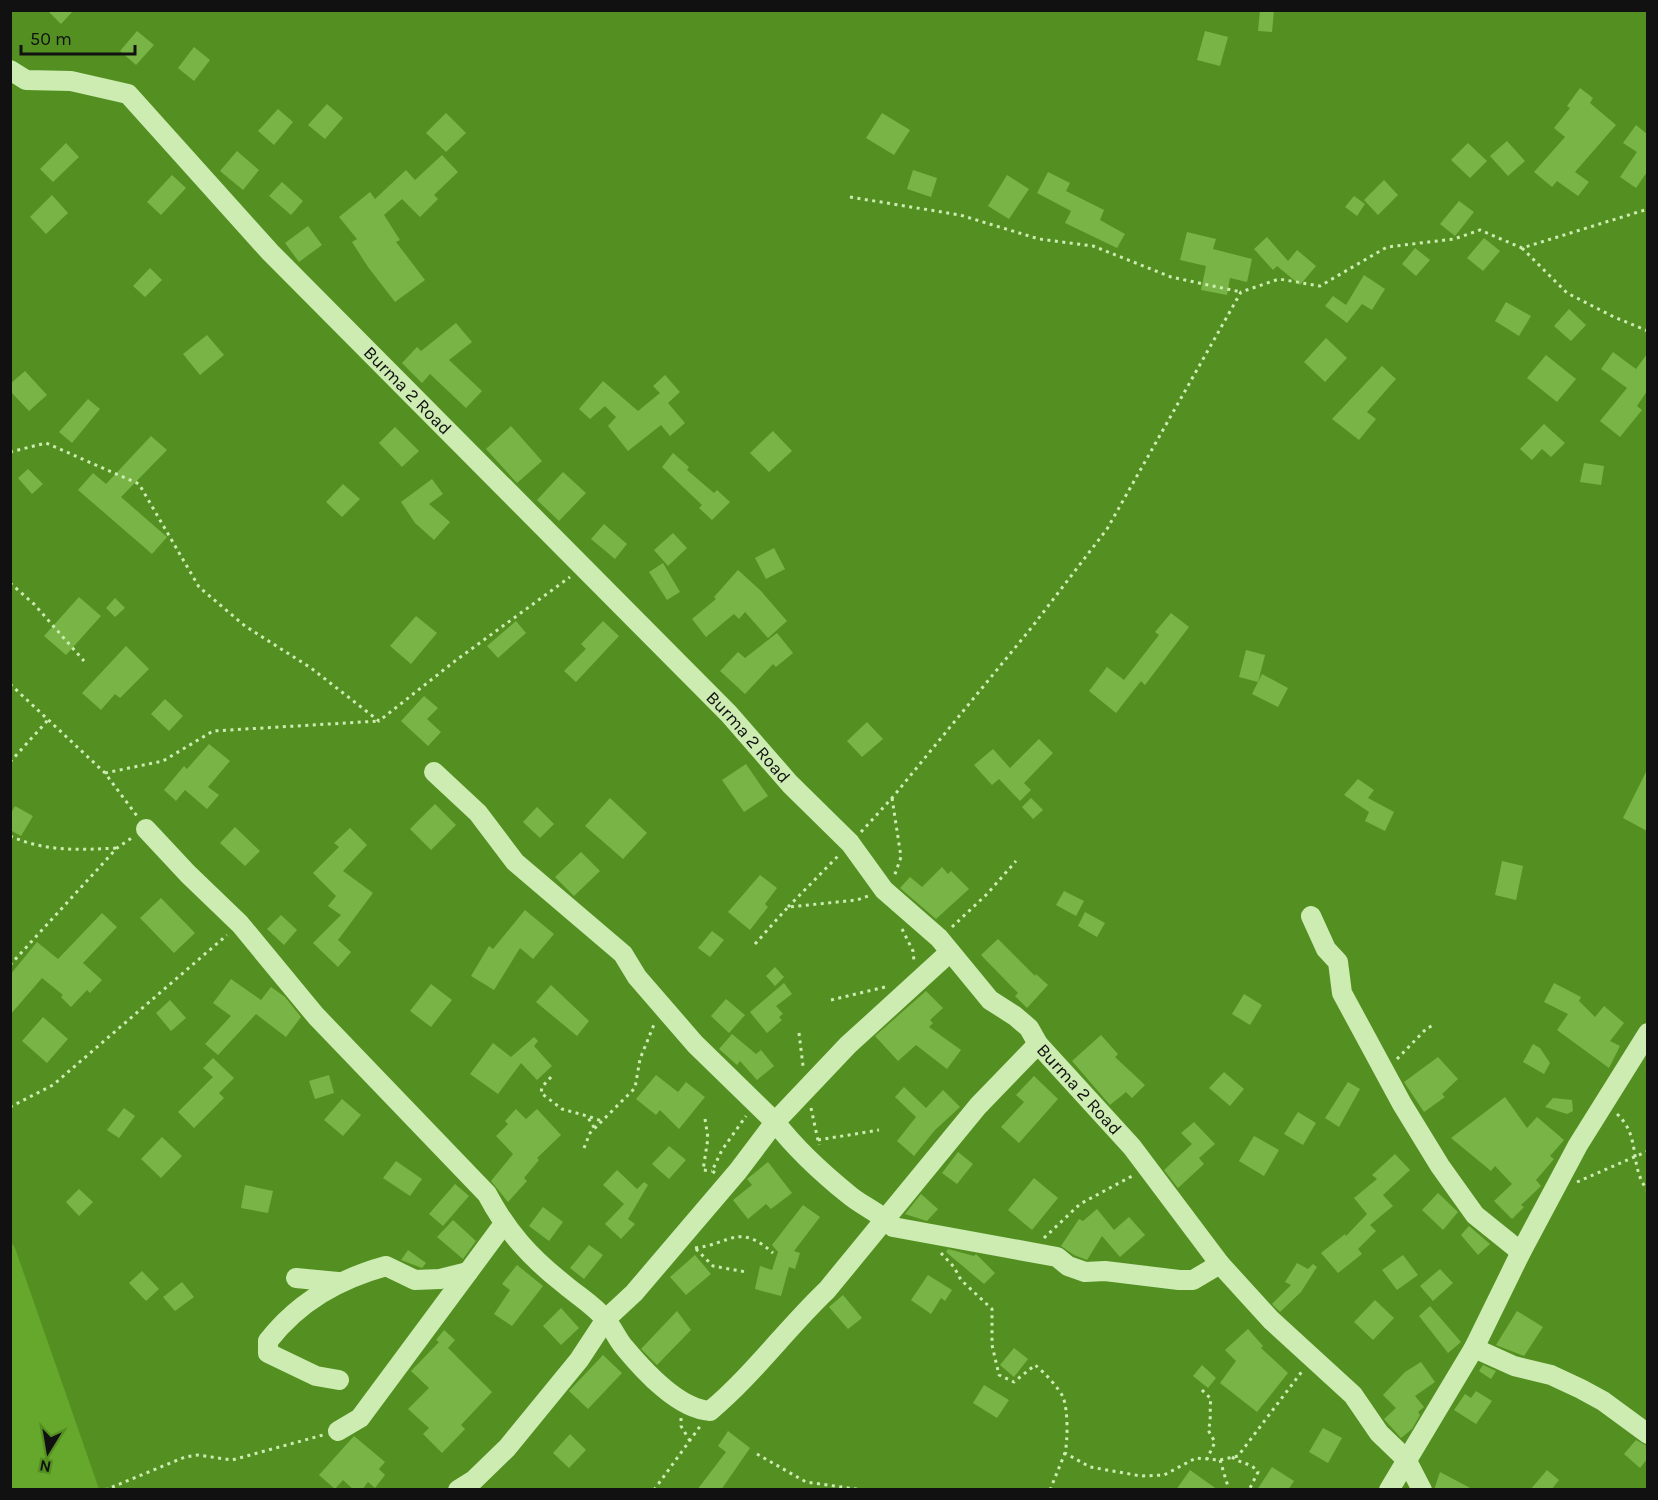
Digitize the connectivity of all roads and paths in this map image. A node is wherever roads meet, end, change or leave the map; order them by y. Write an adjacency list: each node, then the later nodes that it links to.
1 (10, 70): 8 (street, Burma 2 Road)
2 (850, 197): 5 (path)
3 (1647, 209): 4 (path)
4 (1522, 248): 5 (path); 6 (path)
5 (1241, 292): 17 (path)
6 (1647, 330)
7 (10, 452): 13 (path)
8 (582, 568): 13 (path); 20 (street, Burma 2 Road)
9 (10, 583): 10 (path)
10 (84, 661)
11 (10, 684): 12 (path)
12 (48, 720): 14 (path); 16 (path)
13 (379, 721): 16 (path)
14 (10, 762)
15 (434, 772): 31 (street)
16 (105, 773): 18 (path)
17 (892, 798): 20 (path); 22 (path)
18 (146, 829): 25 (street)
19 (10, 836): 28 (path)
20 (850, 843): 22 (street, Burma 2 Road); 23 (path)
21 (1016, 861): 27 (path)
22 (893, 898): 23 (path); 27 (street, Burma 2 Road); 29 (path)
23 (788, 908): 26 (path)
24 (1311, 916): 35 (street)
25 (240, 924): 39 (path); 56 (street)
26 (755, 944)
27 (945, 945): 29 (street); 34 (street, Burma 2 Road)
28 (10, 965)
29 (910, 989): 30 (path); 43 (street)
30 (831, 1000)
31 (662, 1007): 37 (street); 42 (path)
32 (1432, 1026): 35 (path)
33 (1647, 1033): 38 (street)
34 (1038, 1044): 50 (street, Burma 2 Road); 55 (street)
35 (1383, 1068): 59 (street)
36 (551, 1077): 40 (path)
37 (756, 1101): 43 (street); 51 (path)
38 (1604, 1104): 49 (path); 53 (street)
39 (10, 1107)
40 (587, 1116): 42 (path); 44 (path)
41 (705, 1119): 51 (path)
42 (602, 1121): 44 (path)
43 (775, 1122): 47 (street); 52 (street)
44 (595, 1129): 46 (path)
45 (879, 1130): 47 (path)
46 (584, 1148)
47 (797, 1150): 55 (street)
48 (1647, 1151): 49 (path)
49 (1635, 1156): 53 (path); 54 (path)
50 (1146, 1168): 61 (path); 62 (street, Burma 2 Road)
51 (712, 1171): 52 (path)
52 (738, 1171): 58 (street)
53 (1557, 1184): 59 (street)
54 (1647, 1191)
55 (885, 1217): 57 (street); 72 (street)
56 (503, 1225): 63 (street); 67 (street)
57 (923, 1234): 61 (street); 75 (path)
58 (689, 1243): 60 (path); 64 (path); 67 (street)
59 (1521, 1252): 68 (street)
60 (772, 1253)
61 (1039, 1254): 62 (street)
62 (1220, 1264): 69 (street, Burma 2 Road)
63 (468, 1272): 66 (street); 73 (street)
64 (746, 1272)
65 (296, 1278): 66 (street)
66 (338, 1282): 70 (street)
67 (606, 1319): 72 (street); 82 (street)
68 (1474, 1348): 74 (street); 79 (street)
69 (1312, 1360): 77 (path); 79 (street, Burma 2 Road)
70 (339, 1380)
71 (1202, 1390): 78 (path)
72 (710, 1411): 83 (path)
73 (338, 1431): 81 (path)
74 (1647, 1434)
75 (1065, 1453): 78 (path); 85 (path)
76 (757, 1454): 84 (path)
77 (1232, 1457): 80 (path); 87 (path)
78 (1207, 1459): 80 (path)
79 (1406, 1459): 88 (street); 89 (street, Burma 2 Road)
80 (1220, 1460): 86 (path)
81 (105, 1490)
82 (458, 1490)
83 (654, 1490)
84 (863, 1490)
85 (1050, 1490)
86 (1229, 1490)
87 (1249, 1490)
88 (1389, 1490)
89 (1422, 1490)

